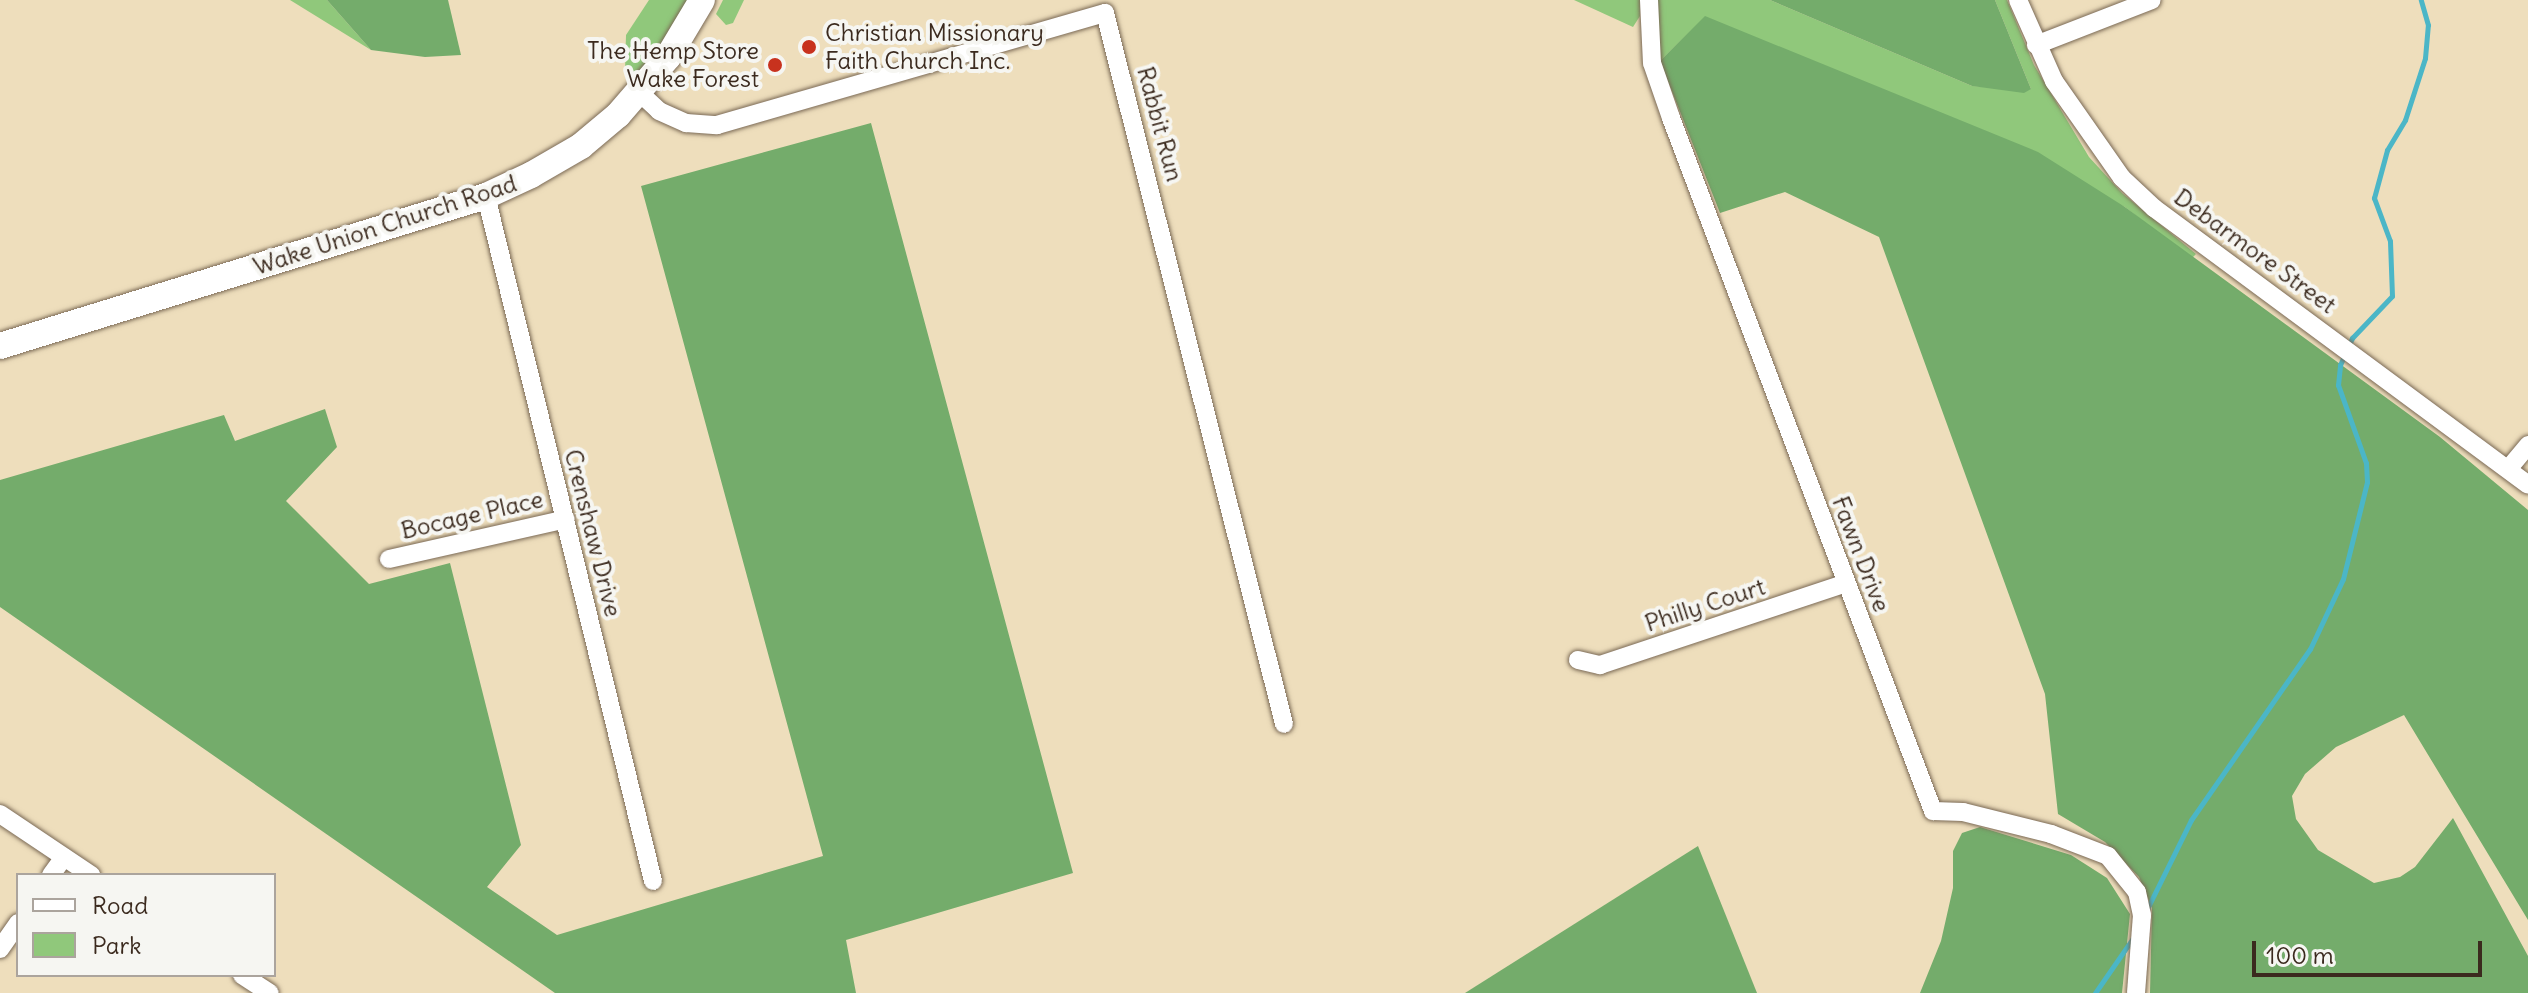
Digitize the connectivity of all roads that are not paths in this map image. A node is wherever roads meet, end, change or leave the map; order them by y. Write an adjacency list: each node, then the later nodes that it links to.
1 (702, 0): 6 (street, Wake Union Church Road)
2 (1649, 0): 14 (street, Fawn Drive)
3 (2018, 0): 5 (street, Debarmore Street)
4 (2152, 0): 5 (street)
5 (2036, 45): 10 (street, Debarmore Street)
6 (640, 93): 7 (street, Wake Union Church Road); 16 (street, Rabbit Run)
7 (486, 196): 8 (street, Wake Union Church Road); 12 (street, Crenshaw Drive)
8 (0, 346)
9 (2528, 445): 10 (street)
10 (2509, 468): 11 (street, Debarmore Street)
11 (2528, 485)
12 (566, 519): 13 (street, Bocage Place); 21 (street, Crenshaw Drive)
13 (389, 559)
14 (1846, 583): 15 (street, Philly Court); 26 (street, Fawn Drive)
15 (1578, 660)
16 (1284, 724)
17 (0, 814): 18 (street)
18 (64, 857): 19 (street); 20 (street)
19 (52, 873)
20 (88, 873)
21 (653, 881)
22 (16, 926): 23 (street)
23 (0, 949)
24 (245, 977): 25 (street)
25 (270, 993)
26 (2136, 993)

